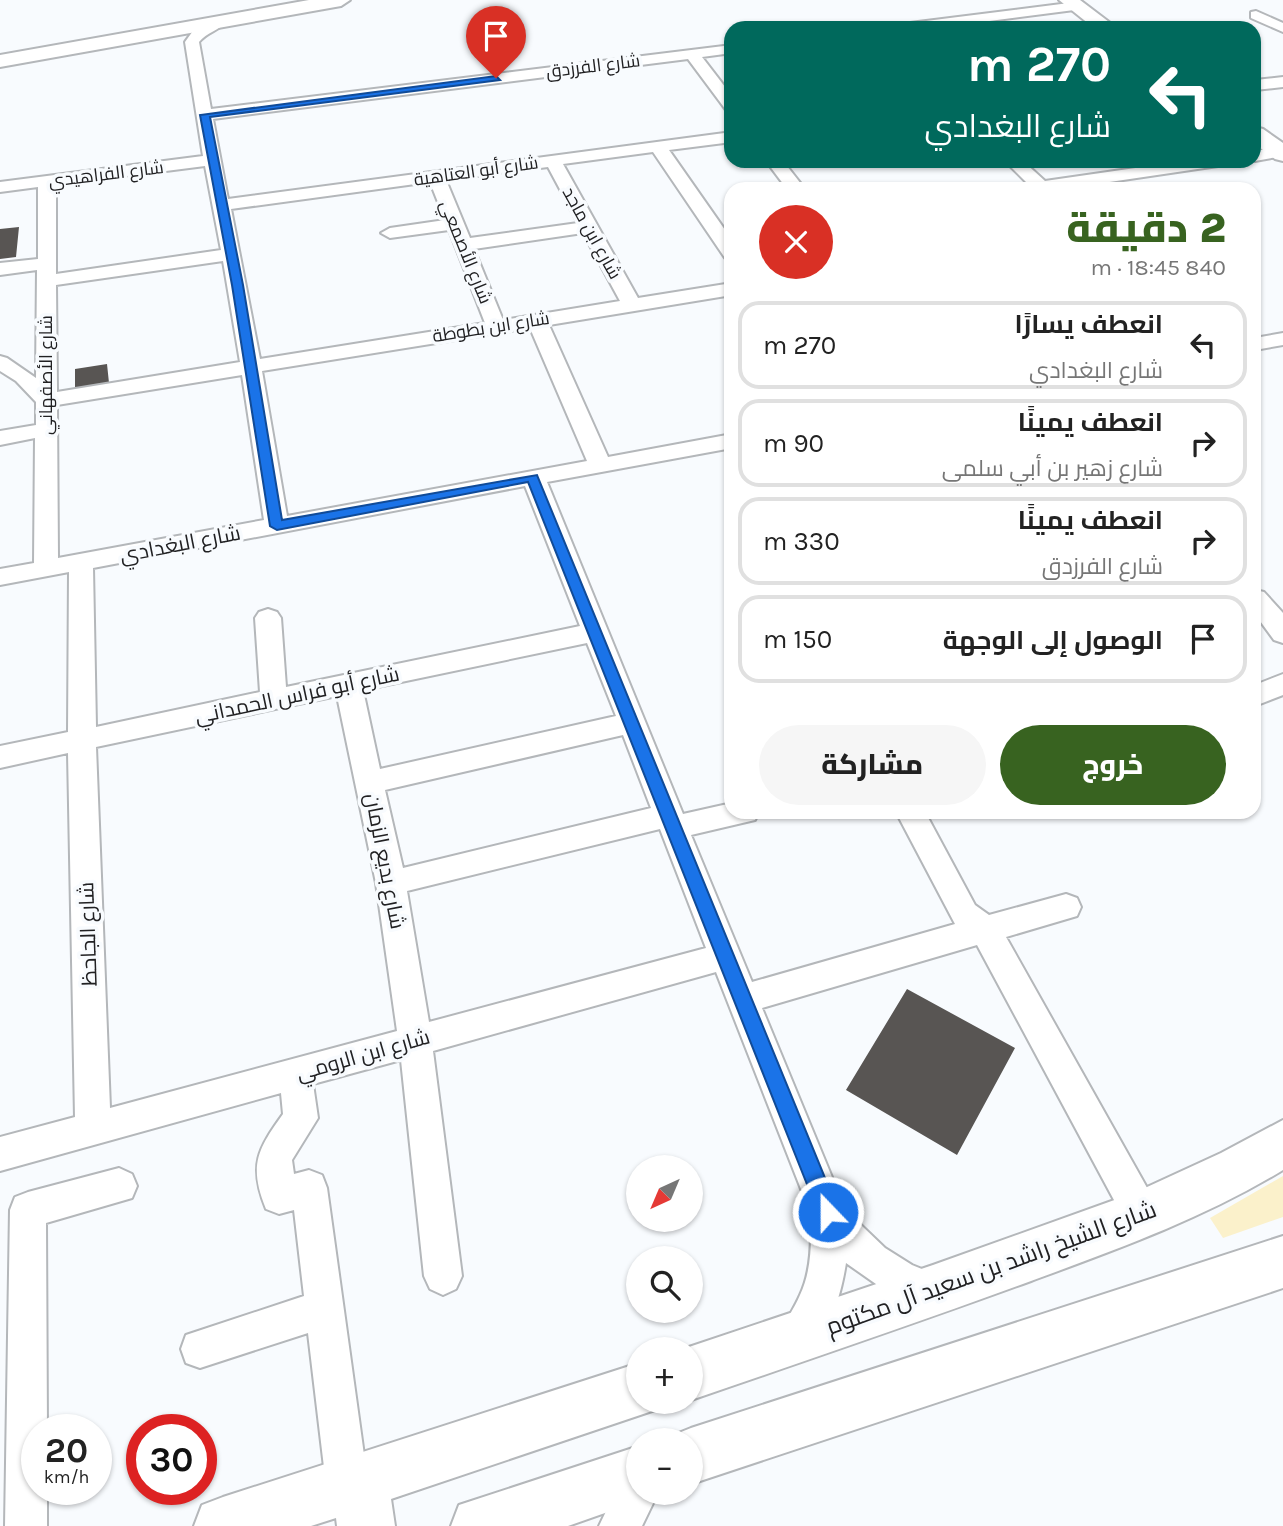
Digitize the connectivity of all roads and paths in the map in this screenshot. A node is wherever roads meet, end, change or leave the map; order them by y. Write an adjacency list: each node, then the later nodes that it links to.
1 (293, 0): 12 (street)
2 (341, 0): 7 (street)
3 (1072, 3): 5 (street); 6 (street)
4 (1256, 15): 8 (street)
5 (950, 21)
6 (1097, 21)
7 (219, 22): 9 (street); 10 (street)
8 (1283, 28)
9 (162, 32): 10 (street); 14 (street)
10 (192, 42): 18 (street)
11 (724, 50): 13 (street, شارع الفرزدق)
12 (0, 51)
13 (692, 54): 17 (street); 18 (street, شارع الفرزدق)
14 (0, 61)
15 (1283, 82): 16 (street)
16 (1261, 84)
17 (724, 96)
18 (205, 115): 24 (street)
19 (724, 138): 21 (street, شارع أبو العتاهية)
20 (1261, 138): 22 (street)
21 (658, 147): 25 (street, شارع أبو العتاهية); 39 (street)
22 (1281, 153): 23 (street)
23 (1261, 155)
24 (212, 160): 30 (street, شارع الفراهيدي); 35 (street)
25 (553, 161): 29 (street, شارع أبو العتاهية); 37 (street, شارع ابن ماجد)
26 (780, 168): 31 (street)
27 (1021, 168): 32 (street)
28 (1172, 168): 33 (street)
29 (436, 176): 35 (street, شارع أبو العتاهية); 36 (street, شارع الأصمعي)
30 (47, 181): 34 (street, شارع الفراهيدي); 43 (street, شارع الأصفهاني)
31 (790, 182)
32 (1036, 182)
33 (1081, 182)
34 (0, 187)
35 (221, 205): 41 (street)
36 (454, 225): 38 (street); 40 (street, شارع الأصمعي)
37 (589, 227): 40 (street); 45 (street, شارع ابن ماجد)
38 (390, 233)
39 (724, 242)
40 (463, 245): 47 (street, شارع الأصمعي)
41 (231, 254): 43 (street); 51 (street)
42 (0, 269): 43 (street)
43 (47, 272): 52 (street, شارع الأصفهاني)
44 (724, 290): 45 (street, شارع ابن بطوطة)
45 (632, 305): 46 (street, شارع ابن بطوطة)
46 (537, 320): 47 (street, شارع ابن بطوطة); 56 (street)
47 (496, 327): 51 (street, شارع ابن بطوطة)
48 (1283, 339): 49 (street)
49 (1261, 343)
50 (0, 362): 52 (street)
51 (250, 366): 52 (street, شارع ابن بطوطة); 58 (street)
52 (46, 400): 53 (street, شارع الأصفهاني)
53 (46, 430): 54 (street); 60 (street, شارع الأصفهاني)
54 (0, 438)
55 (724, 442): 56 (street, شارع البغدادي)
56 (600, 465): 57 (street, شارع البغدادي)
57 (533, 477): 58 (street, شارع البغدادي); 64 (street)
58 (277, 526): 59 (street, شارع البغدادي)
59 (81, 562): 60 (street, شارع البغدادي); 71 (street, شارع الجاحظ)
60 (46, 569): 61 (street, شارع البغدادي)
61 (0, 577)
62 (1261, 605): 65 (street)
63 (268, 618): 69 (street)
64 (595, 632): 66 (street, شارع أبو فراس الحمداني); 70 (street)
65 (1283, 634)
66 (348, 684): 69 (street, شارع أبو فراس الحمداني); 73 (street, شارع بديع الزمان)
67 (1283, 684): 68 (street)
68 (1261, 693)
69 (274, 699): 71 (street, شارع أبو فراس الحمداني)
70 (632, 723): 73 (street); 76 (street)
71 (82, 740): 72 (street, شارع أبو فراس الحمداني); 84 (street, شارع الجاحظ)
72 (0, 757)
73 (370, 782): 77 (street, شارع بديع الزمان)
74 (724, 815): 76 (street)
75 (914, 819): 79 (street)
76 (671, 821): 77 (street); 80 (street)
77 (391, 883): 82 (street, شارع بديع الزمان)
78 (1066, 907): 79 (street)
79 (985, 929): 81 (street); 89 (street)
80 (726, 957): 81 (street); 82 (street, شارع ابن الرومي)
81 (743, 999): 88 (street)
82 (415, 1040): 83 (street, شارع ابن الرومي); 91 (street, شارع بديع الزمان)
83 (295, 1074): 84 (street, شارع ابن الرومي); 93 (street)
84 (93, 1128): 86 (street, شارع ابن الرومي)
85 (1283, 1143): 89 (street, شارع الشيخ راشد بن سعيد آل مكتوم)
86 (0, 1154)
87 (119, 1186): 103 (street)
88 (828, 1212): 92 (street); 94 (street)
89 (1142, 1215): 92 (street, شارع الشيخ راشد بن سعيد آل مكتوم)
90 (1283, 1262): 98 (street)
91 (443, 1276)
92 (933, 1291): 94 (street, شارع الشيخ راشد بن سعيد آل مكتوم)
93 (324, 1309): 95 (street); 100 (street)
94 (797, 1338): 96 (street, شارع الشيخ راشد بن سعيد آل مكتوم)
95 (200, 1349)
96 (703, 1369)
97 (626, 1395): 100 (street)
98 (703, 1452)
99 (626, 1479): 102 (street)
100 (357, 1497): 104 (street)
101 (631, 1505): 105 (street)
102 (495, 1524)
103 (26, 1526)
104 (223, 1526)
105 (620, 1526)

